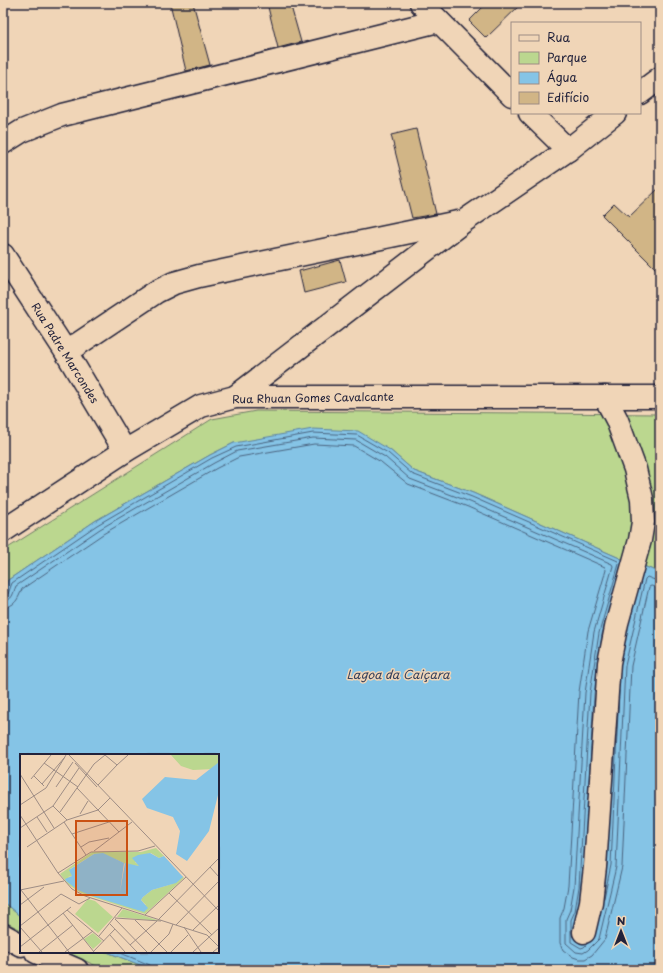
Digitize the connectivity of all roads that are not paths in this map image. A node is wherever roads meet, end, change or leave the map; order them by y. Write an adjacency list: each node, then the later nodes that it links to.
1 (421, 3): 2 (street)
2 (438, 21): 5 (street); 8 (street)
3 (660, 78): 4 (street)
4 (641, 92)
5 (511, 93)
6 (531, 114): 9 (street)
7 (614, 114): 9 (street)
8 (3, 143)
9 (568, 150): 10 (street)
10 (464, 221): 12 (street); 13 (street)
11 (3, 255): 12 (street, Rua Padre Marcondes)
12 (66, 352): 16 (street, Rua Padre Marcondes)
13 (235, 397): 14 (street, Rua Rhuan Gomes Cavalcante); 16 (street, Rua Rhuan Gomes Cavalcante)
14 (605, 397): 15 (street, Rua Rhuan Gomes Cavalcante); 18 (street)
15 (660, 397)
16 (125, 451): 17 (street, Rua Rhuan Gomes Cavalcante)
17 (3, 531)
18 (584, 932)
19 (3, 935): 20 (street)
20 (20, 944)
21 (38, 953): 22 (street)
22 (77, 970)

